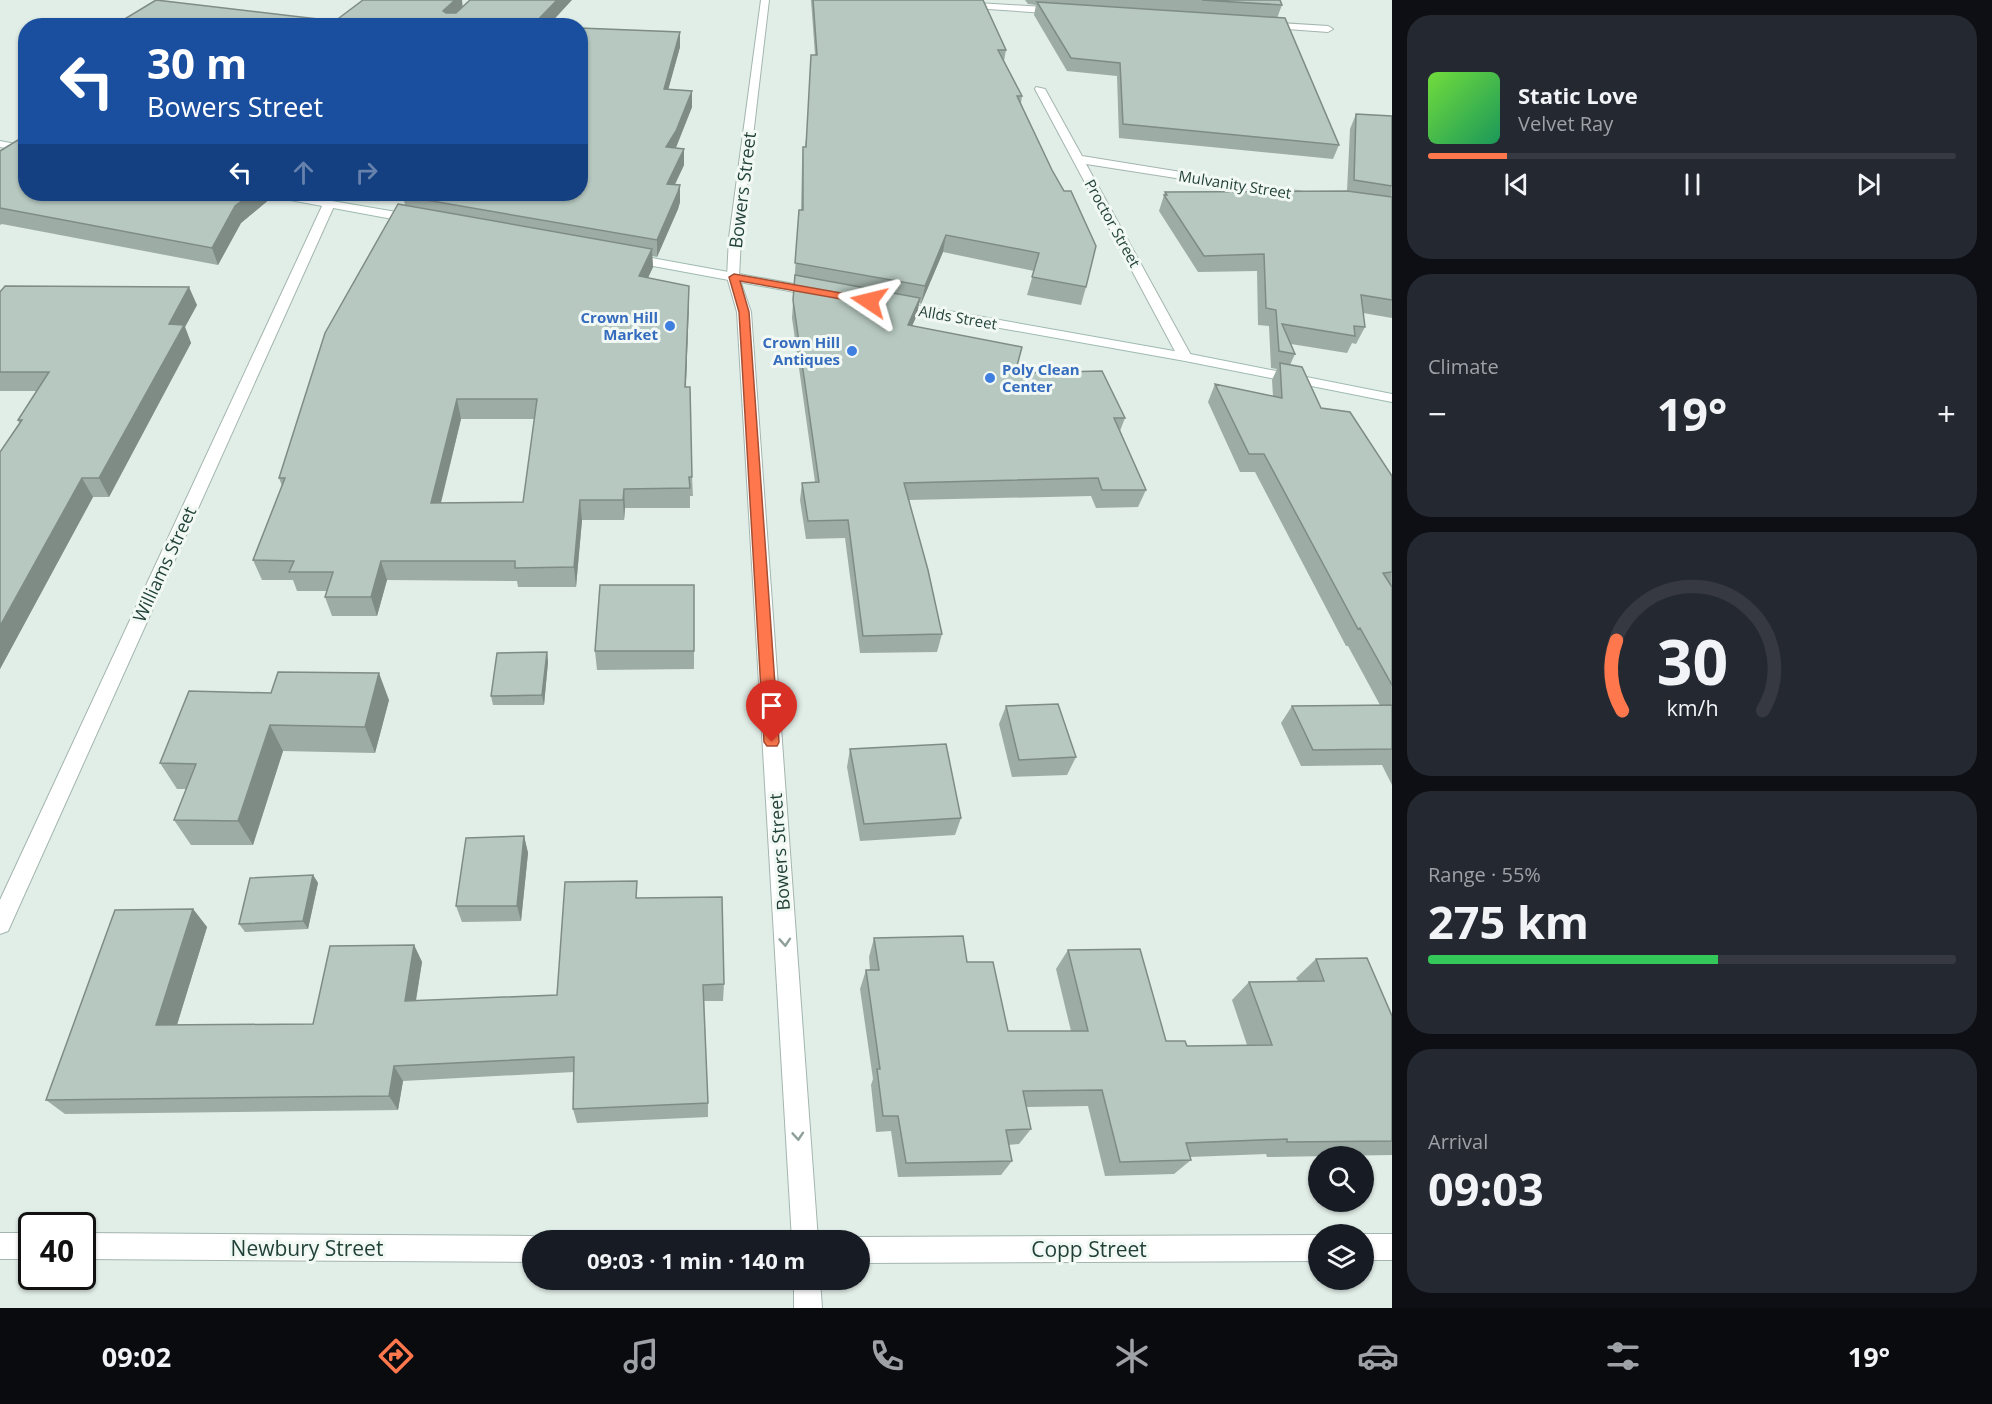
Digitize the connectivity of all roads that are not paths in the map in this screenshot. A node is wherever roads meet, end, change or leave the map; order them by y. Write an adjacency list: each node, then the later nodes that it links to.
1 (765, 0): 15 (street, Bowers Street)
2 (952, 4): 3 (street)
3 (1070, 12)
4 (1258, 24): 5 (street)
5 (1328, 29)
6 (1040, 89): 9 (street, Proctor Street)
7 (0, 144): 8 (street)
8 (18, 147)
9 (1078, 159): 10 (street, Mulvanity Street); 18 (street, Proctor Street)
10 (1322, 198)
11 (312, 201): 12 (street)
12 (329, 204): 13 (street); 20 (street, Williams Street)
13 (432, 222)
14 (615, 256): 15 (street)
15 (734, 277): 16 (street); 21 (street, Bowers Street, one-way to 21)
16 (826, 294)
17 (884, 304): 18 (street, Allds Street)
18 (1185, 357): 19 (street, Allds Street)
19 (1392, 398)
20 (0, 924)
21 (804, 1230)
22 (0, 1246): 23 (street)
23 (18, 1246)
24 (96, 1246): 28 (street, Newbury Street)
25 (1374, 1247): 26 (street)
26 (1392, 1247)
27 (1308, 1248): 29 (street, Copp Street)
28 (522, 1249)
29 (870, 1250)
30 (807, 1290): 31 (street)
31 (808, 1308)

